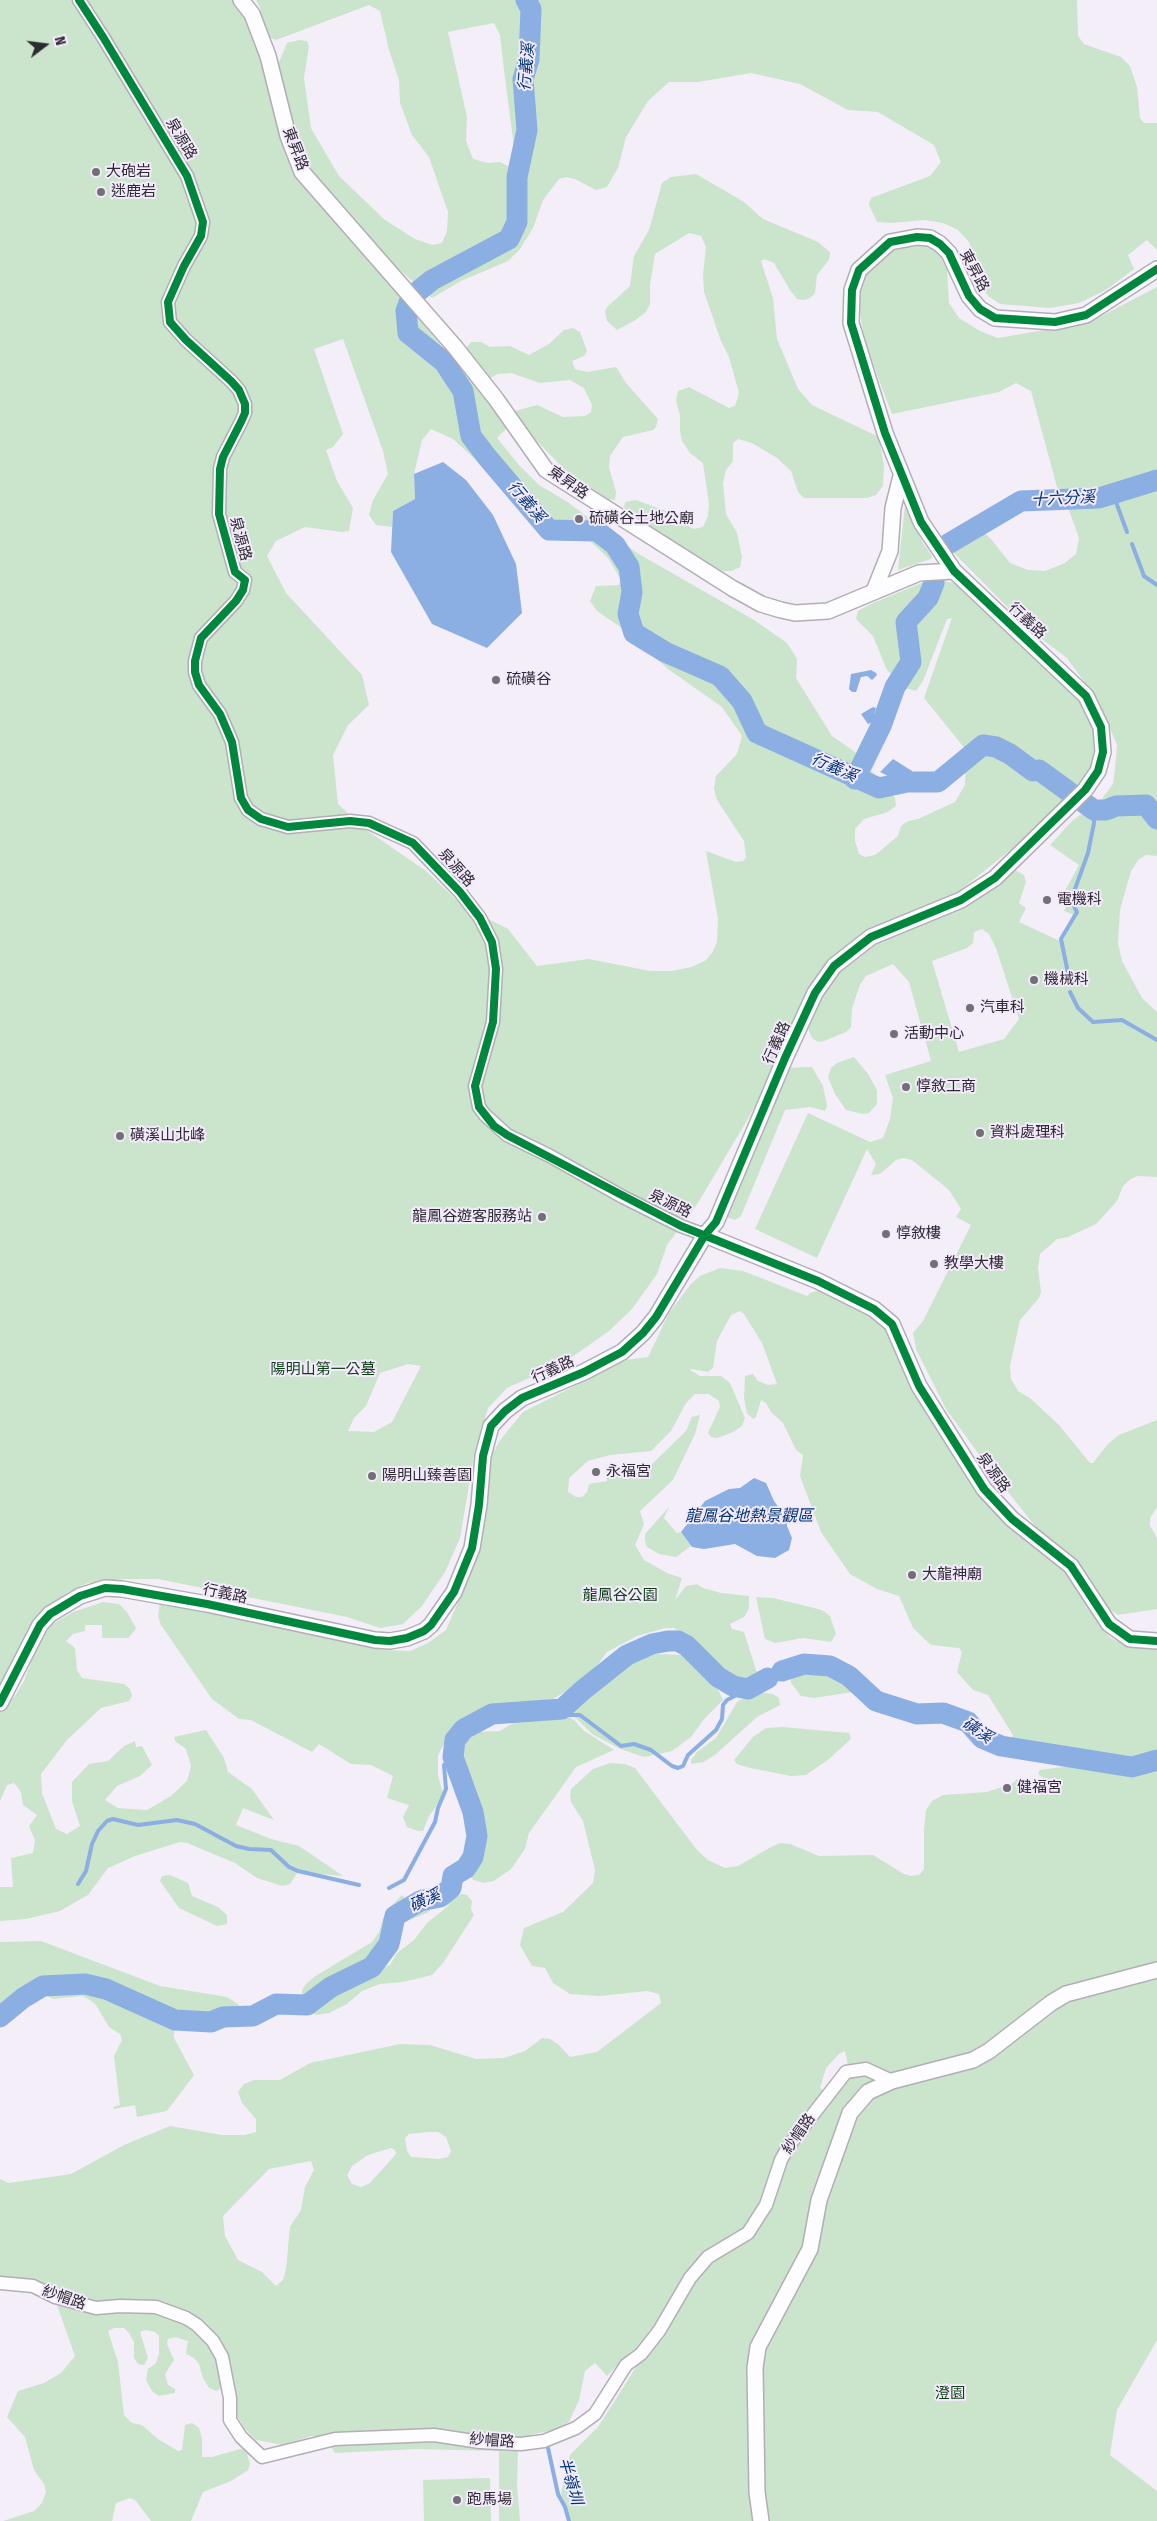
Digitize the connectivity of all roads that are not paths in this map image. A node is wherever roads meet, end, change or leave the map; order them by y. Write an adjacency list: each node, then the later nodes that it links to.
1 (78, 0): 7 (street, 泉源路)
2 (241, 0): 6 (street, 東昇路)
3 (1157, 270): 4 (street, 東昇路)
4 (901, 476): 5 (street, 行義路); 6 (street)
5 (954, 571): 6 (street, 東昇路); 7 (street, 行義路)
6 (874, 591)
7 (705, 1235): 8 (street, 泉源路); 9 (street, 行義路)
8 (1157, 1641)
9 (0, 1703)
10 (1157, 1970): 11 (street)
11 (892, 2081): 12 (street, 紗帽路); 13 (street)
12 (0, 2283)
13 (761, 2521)

